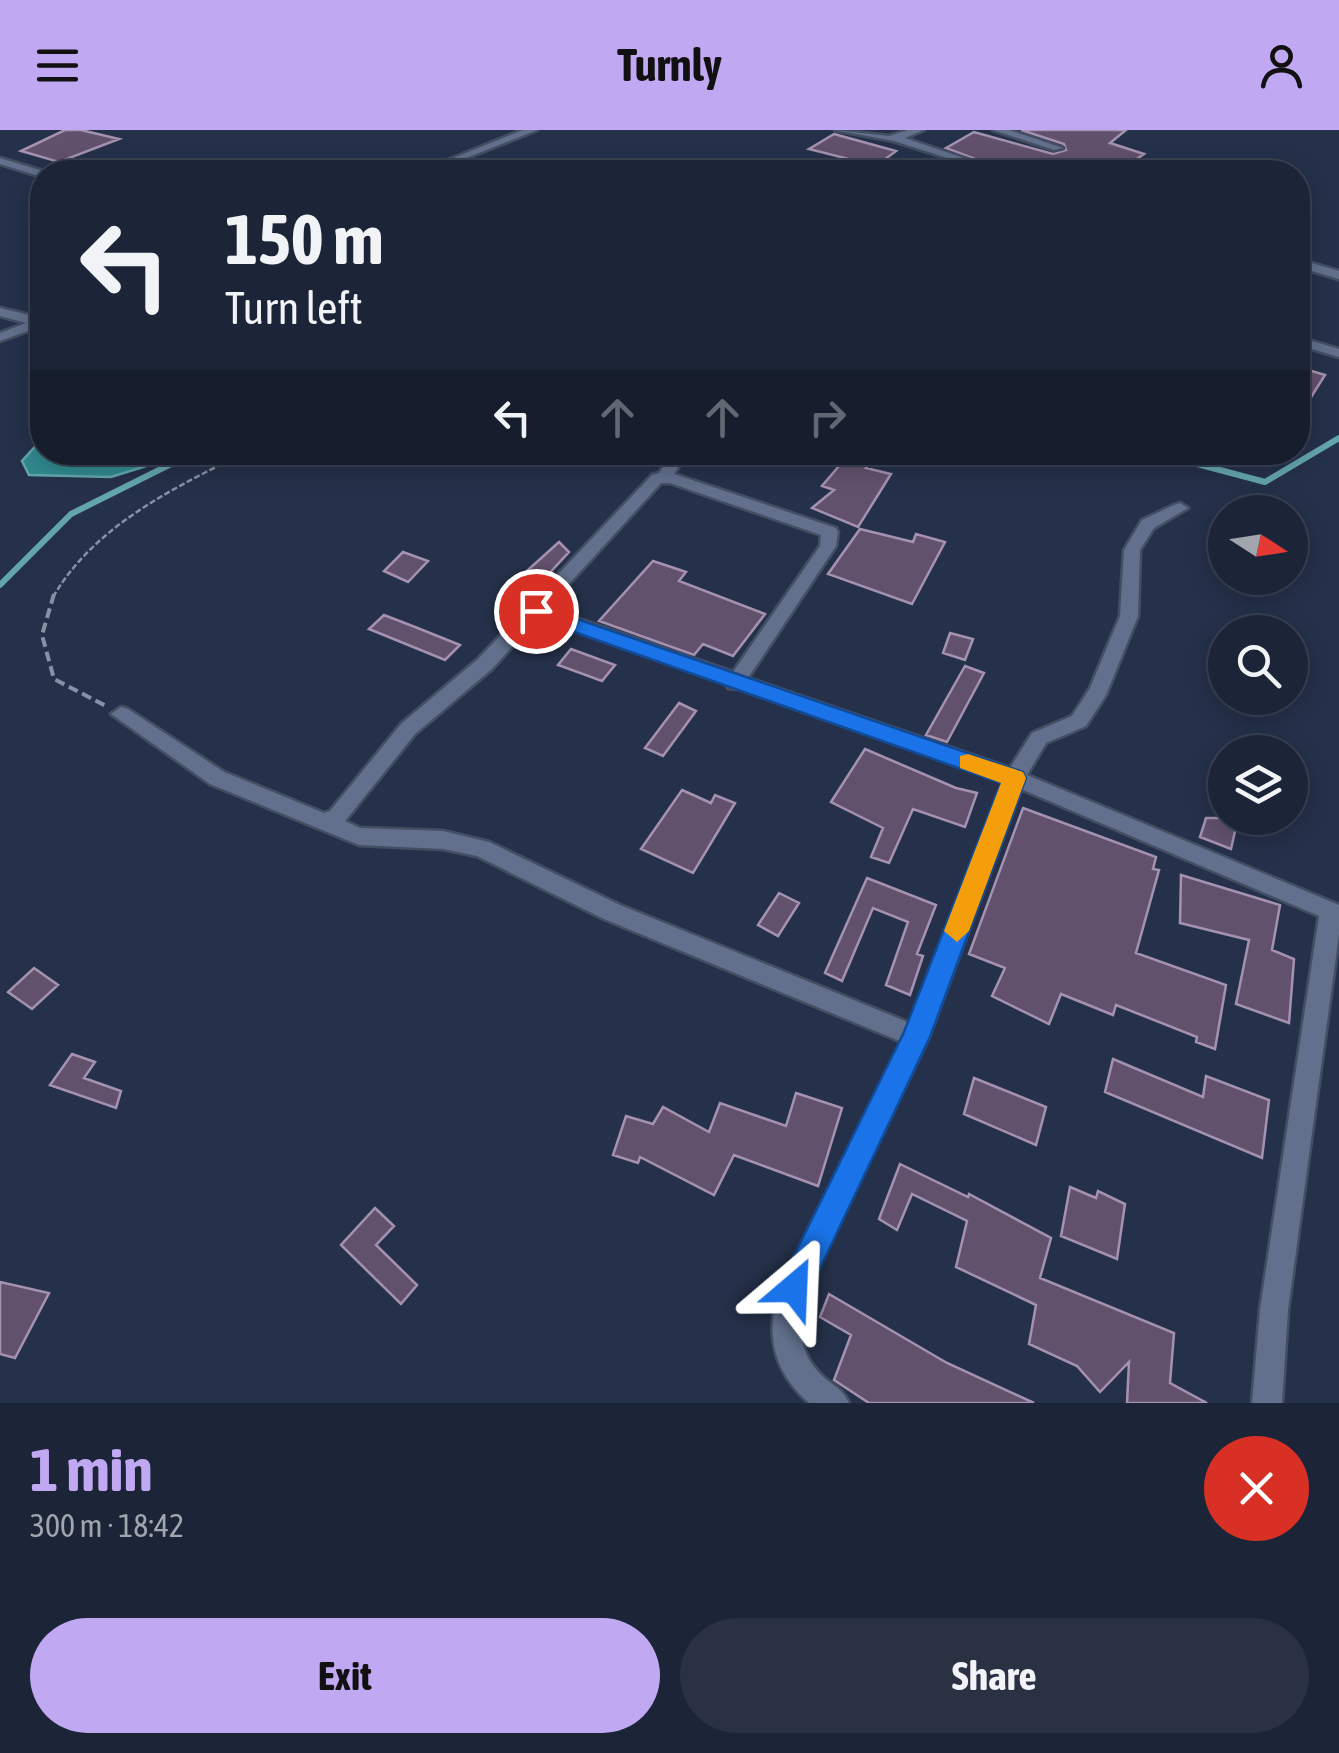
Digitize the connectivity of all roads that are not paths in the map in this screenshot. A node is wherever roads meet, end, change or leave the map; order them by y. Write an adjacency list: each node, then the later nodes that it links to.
1 (532, 130): 7 (street)
2 (840, 130): 5 (street)
3 (919, 130): 5 (street)
4 (998, 130): 6 (street)
5 (896, 138): 8 (street)
6 (1058, 148)
7 (455, 160)
8 (963, 160)
9 (0, 161): 10 (street)
10 (30, 170)
11 (1310, 268): 12 (street)
12 (1339, 276)
13 (0, 312): 14 (street)
14 (30, 319)
15 (30, 326): 16 (street)
16 (0, 337)
17 (1310, 345): 18 (street)
18 (1339, 353)
19 (671, 465): 20 (street)
20 (664, 476): 22 (street); 23 (street)
21 (1180, 508): 25 (street)
22 (536, 611): 23 (street); 26 (street)
23 (735, 683): 25 (street)
24 (121, 714): 26 (street)
25 (1014, 778): 27 (street); 28 (street)
26 (327, 820): 28 (street)
27 (1335, 912): 30 (street)
28 (916, 1037): 29 (street)
29 (834, 1403)
30 (1266, 1403)

